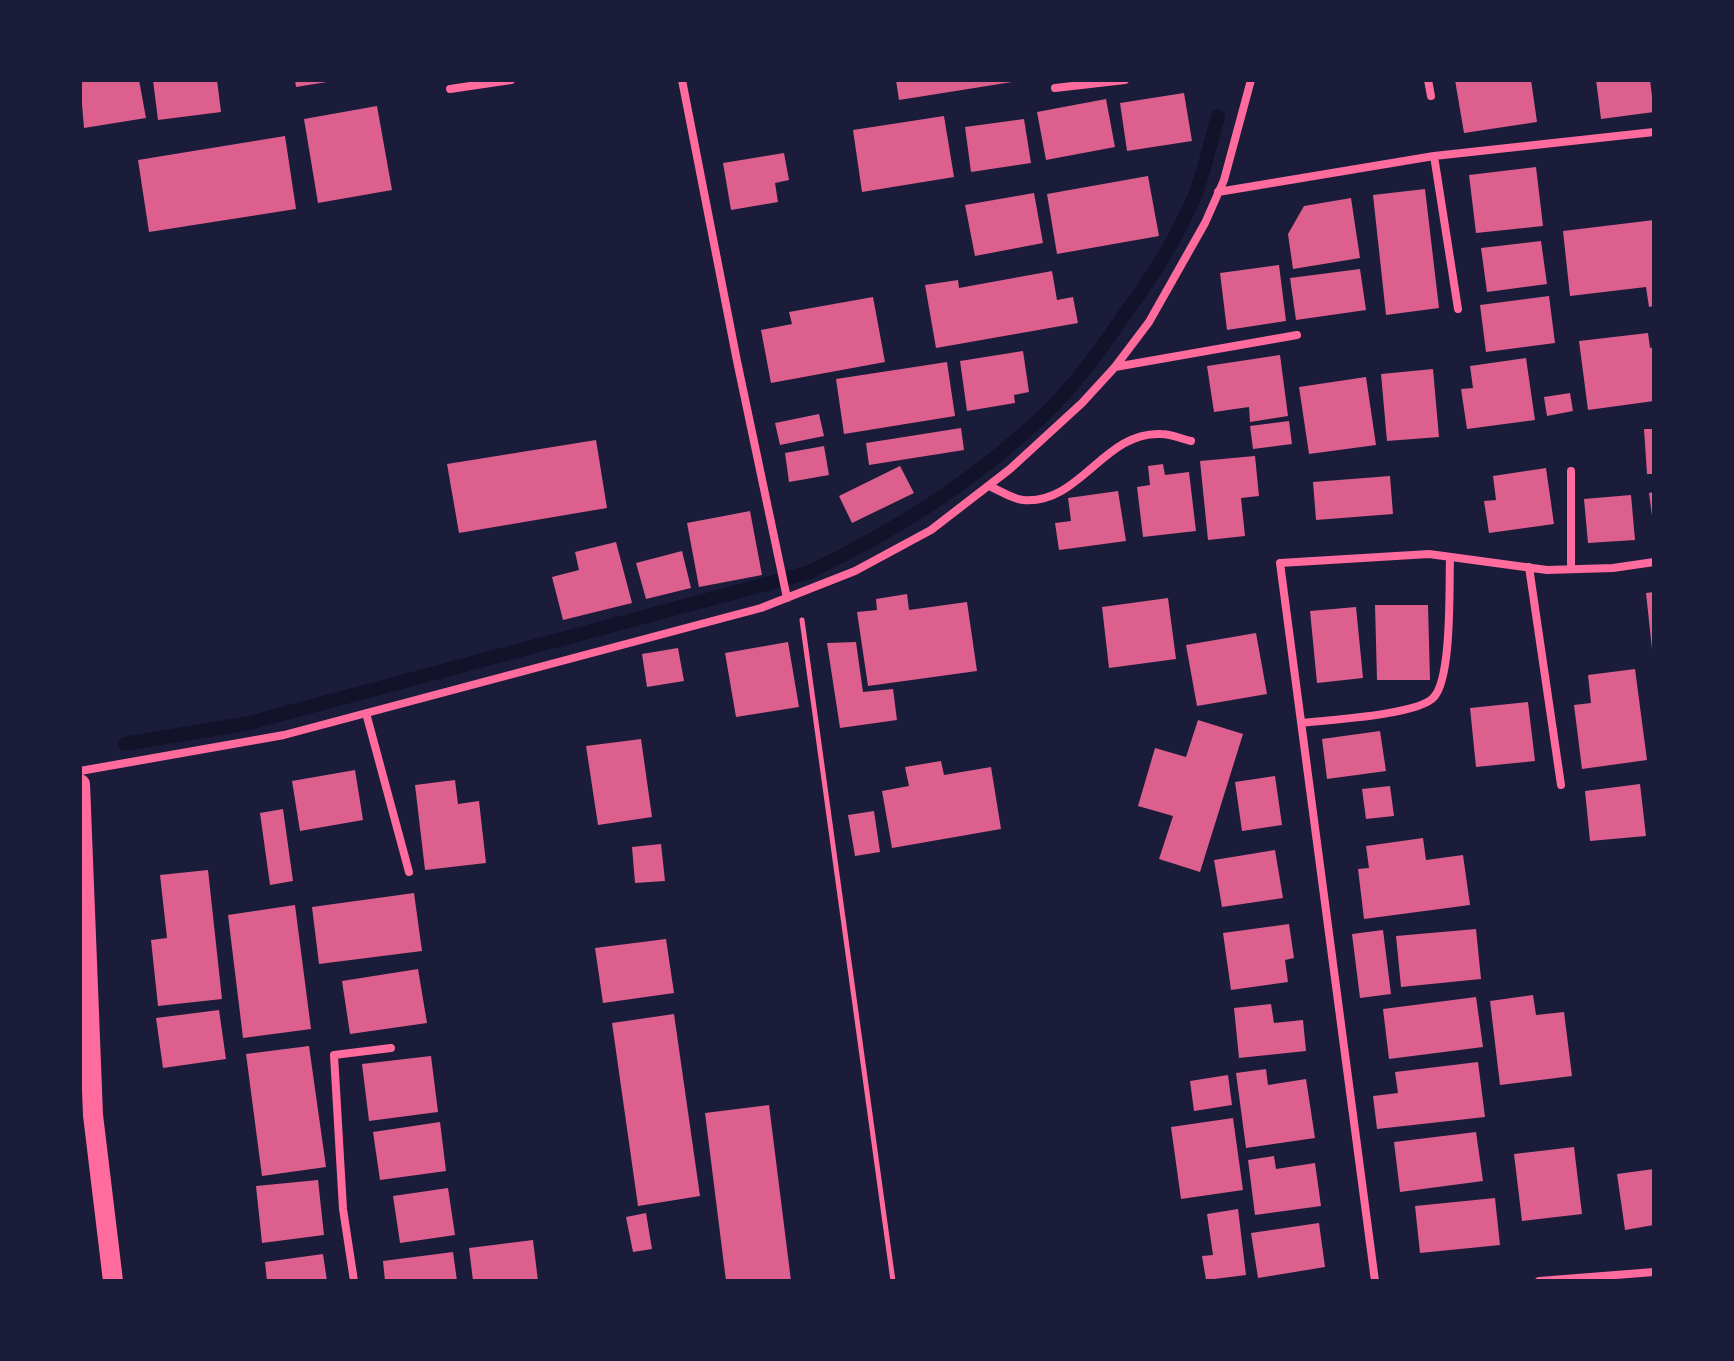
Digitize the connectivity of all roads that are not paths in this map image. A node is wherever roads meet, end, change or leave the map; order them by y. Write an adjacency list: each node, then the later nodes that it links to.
1 (511, 80): 7 (street)
2 (682, 80): 22 (street)
3 (1125, 80): 6 (street)
4 (1251, 80): 11 (street)
5 (1428, 80): 8 (street)
6 (1055, 88)
7 (450, 89)
8 (1431, 96)
9 (1654, 132): 10 (street)
10 (1434, 156): 11 (street); 12 (street)
11 (1218, 192): 14 (street)
12 (1458, 309)
13 (1297, 335): 14 (street)
14 (1115, 367): 17 (street)
15 (1191, 441): 17 (street)
16 (1571, 471): 21 (street)
17 (989, 486): 22 (street)
18 (1450, 557): 20 (street); 24 (street); 24 (street)
19 (1654, 562): 21 (street)
20 (1529, 567): 21 (street); 27 (street)
21 (1571, 569)
22 (787, 598): 23 (street)
23 (366, 713): 25 (street); 28 (street)
24 (1301, 723): 33 (street)
25 (80, 771)
26 (80, 784): 31 (main road)
27 (1561, 785)
28 (409, 872)
29 (391, 1048): 32 (street)
30 (1654, 1272): 34 (street)
31 (113, 1281)
32 (354, 1281)
33 (1375, 1281)
34 (1539, 1281)

